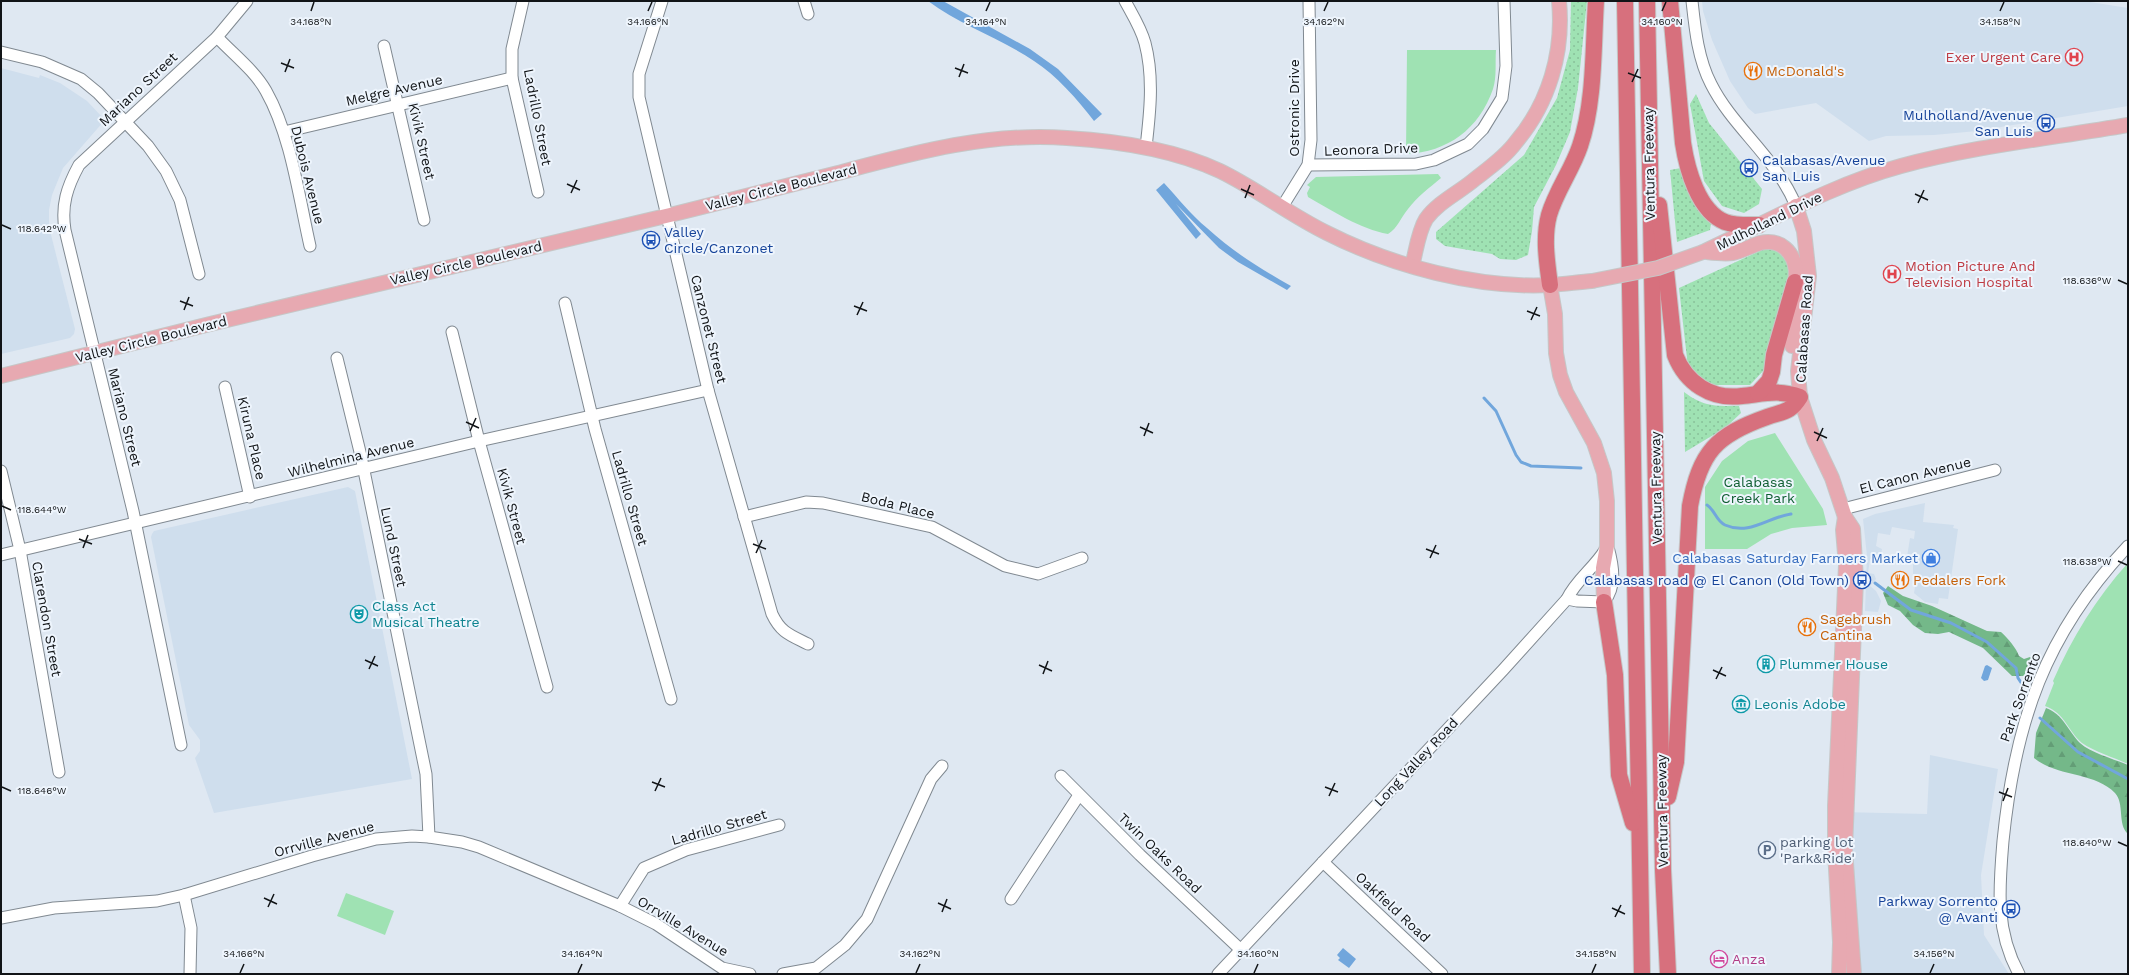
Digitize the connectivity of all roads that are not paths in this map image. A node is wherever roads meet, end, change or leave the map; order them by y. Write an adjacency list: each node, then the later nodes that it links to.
1 (247, 1): 15 (street, Mariano Street)
2 (523, 1): 18 (street, Ladrillo Street)
3 (662, 1): 29 (street, Canzonet Street)
4 (804, 1): 14 (street)
5 (1125, 1): 24 (street)
6 (1309, 1): 25 (street, Ostronic Drive)
7 (1504, 1): 25 (street, Leonora Drive)
8 (1559, 1): 34 (main road)
9 (1596, 1): 37 (highway)
10 (1625, 1): 74 (highway, Ventura Freeway)
11 (1647, 1): 22 (highway, Ventura Freeway)
12 (1670, 1): 31 (highway)
13 (1692, 1): 27 (street)
14 (808, 14)
15 (217, 37): 20 (street, Mariano Street); 23 (street, Dubois Avenue)
16 (384, 46): 19 (street, Kivik Street)
17 (1, 52): 20 (street)
18 (512, 78): 19 (street, Melgre Avenue); 26 (street, Ladrillo Street)
19 (398, 104): 23 (street, Melgre Avenue); 30 (street, Kivik Street)
20 (125, 121): 35 (street); 40 (street, Mariano Street)
21 (2128, 125): 27 (main road, Mulholland Drive)
22 (1648, 128): 45 (highway); 71 (highway, Ventura Freeway)
23 (284, 132): 32 (street, Dubois Avenue)
24 (1146, 147): 28 (main road, Valley Circle Boulevard); 29 (main road, Valley Circle Boulevard)
25 (1308, 165): 28 (street, Ostronic Drive)
26 (538, 192)
27 (1796, 206): 31 (main road, Mulholland Drive); 46 (main road, Calabasas Road)
28 (1282, 207): 34 (main road, Valley Circle Boulevard)
29 (666, 216): 40 (main road, Valley Circle Boulevard); 44 (street, Canzonet Street)
30 (424, 220)
31 (1759, 225): 33 (main road, Mulholland Drive)
32 (310, 246)
33 (1703, 252): 36 (main road); 37 (main road, Mulholland Drive, bridge)
34 (1412, 266): 37 (main road, Valley Circle Boulevard)
35 (199, 274)
36 (1795, 282): 45 (highway); 46 (main road)
37 (1550, 285): 56 (main road)
38 (566, 303): 47 (street, Ladrillo Street)
39 (452, 332): 48 (street, Kivik Street)
40 (94, 353): 42 (main road, Valley Circle Boulevard); 55 (street, Mariano Street)
41 (338, 358): 49 (street, Lund Street)
42 (1, 376)
43 (224, 386): 52 (street, Kiruna Place)
44 (708, 390): 47 (street, Wilhelmina Avenue); 54 (street, Canzonet Street)
45 (1758, 393): 46 (highway)
46 (1800, 397): 53 (main road, Calabasas Road); 71 (highway)
47 (592, 416): 48 (street, Wilhelmina Avenue); 65 (street, Ladrillo Street)
48 (479, 441): 49 (street, Wilhelmina Avenue); 64 (street, Kivik Street)
49 (363, 470): 52 (street, Wilhelmina Avenue); 73 (street, Lund Street)
50 (1995, 470): 53 (street, El Canon Avenue)
51 (1, 471): 58 (street, Clarendon Street)
52 (250, 497): 55 (street, Wilhelmina Avenue)
53 (1844, 513): 88 (main road, Calabasas Road); 89 (main road, Calabasas Road)
54 (744, 517): 60 (street, Boda Place); 63 (street, Canzonet Street)
55 (135, 523): 58 (street, Wilhelmina Avenue); 66 (street, Mariano Street)
56 (1608, 546): 61 (street, Long Valley Road); 62 (main road)
57 (2128, 546): 90 (street, Park Sorrento)
58 (20, 550): 59 (street, Wilhelmina Avenue); 68 (street, Clarendon Street)
59 (1, 555)
60 (1082, 558)
61 (1567, 599): 62 (street); 75 (street, Long Valley Road)
62 (1604, 602): 74 (highway)
63 (808, 644)
64 (547, 687)
65 (671, 699)
66 (181, 745)
67 (942, 766): 83 (street)
68 (59, 772)
69 (1060, 776): 70 (street, Twin Oaks Road)
70 (1079, 796): 77 (street); 80 (street, Twin Oaks Road)
71 (1663, 824): 87 (highway, Ventura Freeway)
72 (779, 826): 78 (street, Ladrillo Street)
73 (429, 837): 76 (street, Orrville Avenue); 78 (street, Orrville Avenue)
74 (1639, 843): 86 (highway, Ventura Freeway)
75 (1323, 862): 80 (street, Long Valley Road); 85 (street, Oakfield Road)
76 (184, 895): 79 (street, Orrville Avenue); 81 (street)
77 (1011, 899)
78 (620, 906): 82 (street, Orrville Avenue)
79 (1, 918)
80 (1241, 950): 84 (street, Long Valley Road)
81 (190, 974)
82 (750, 974)
83 (783, 974)
84 (1218, 974)
85 (1442, 974)
86 (1642, 974)
87 (1668, 974)
88 (1839, 974)
89 (1854, 974)
90 (2019, 974)

